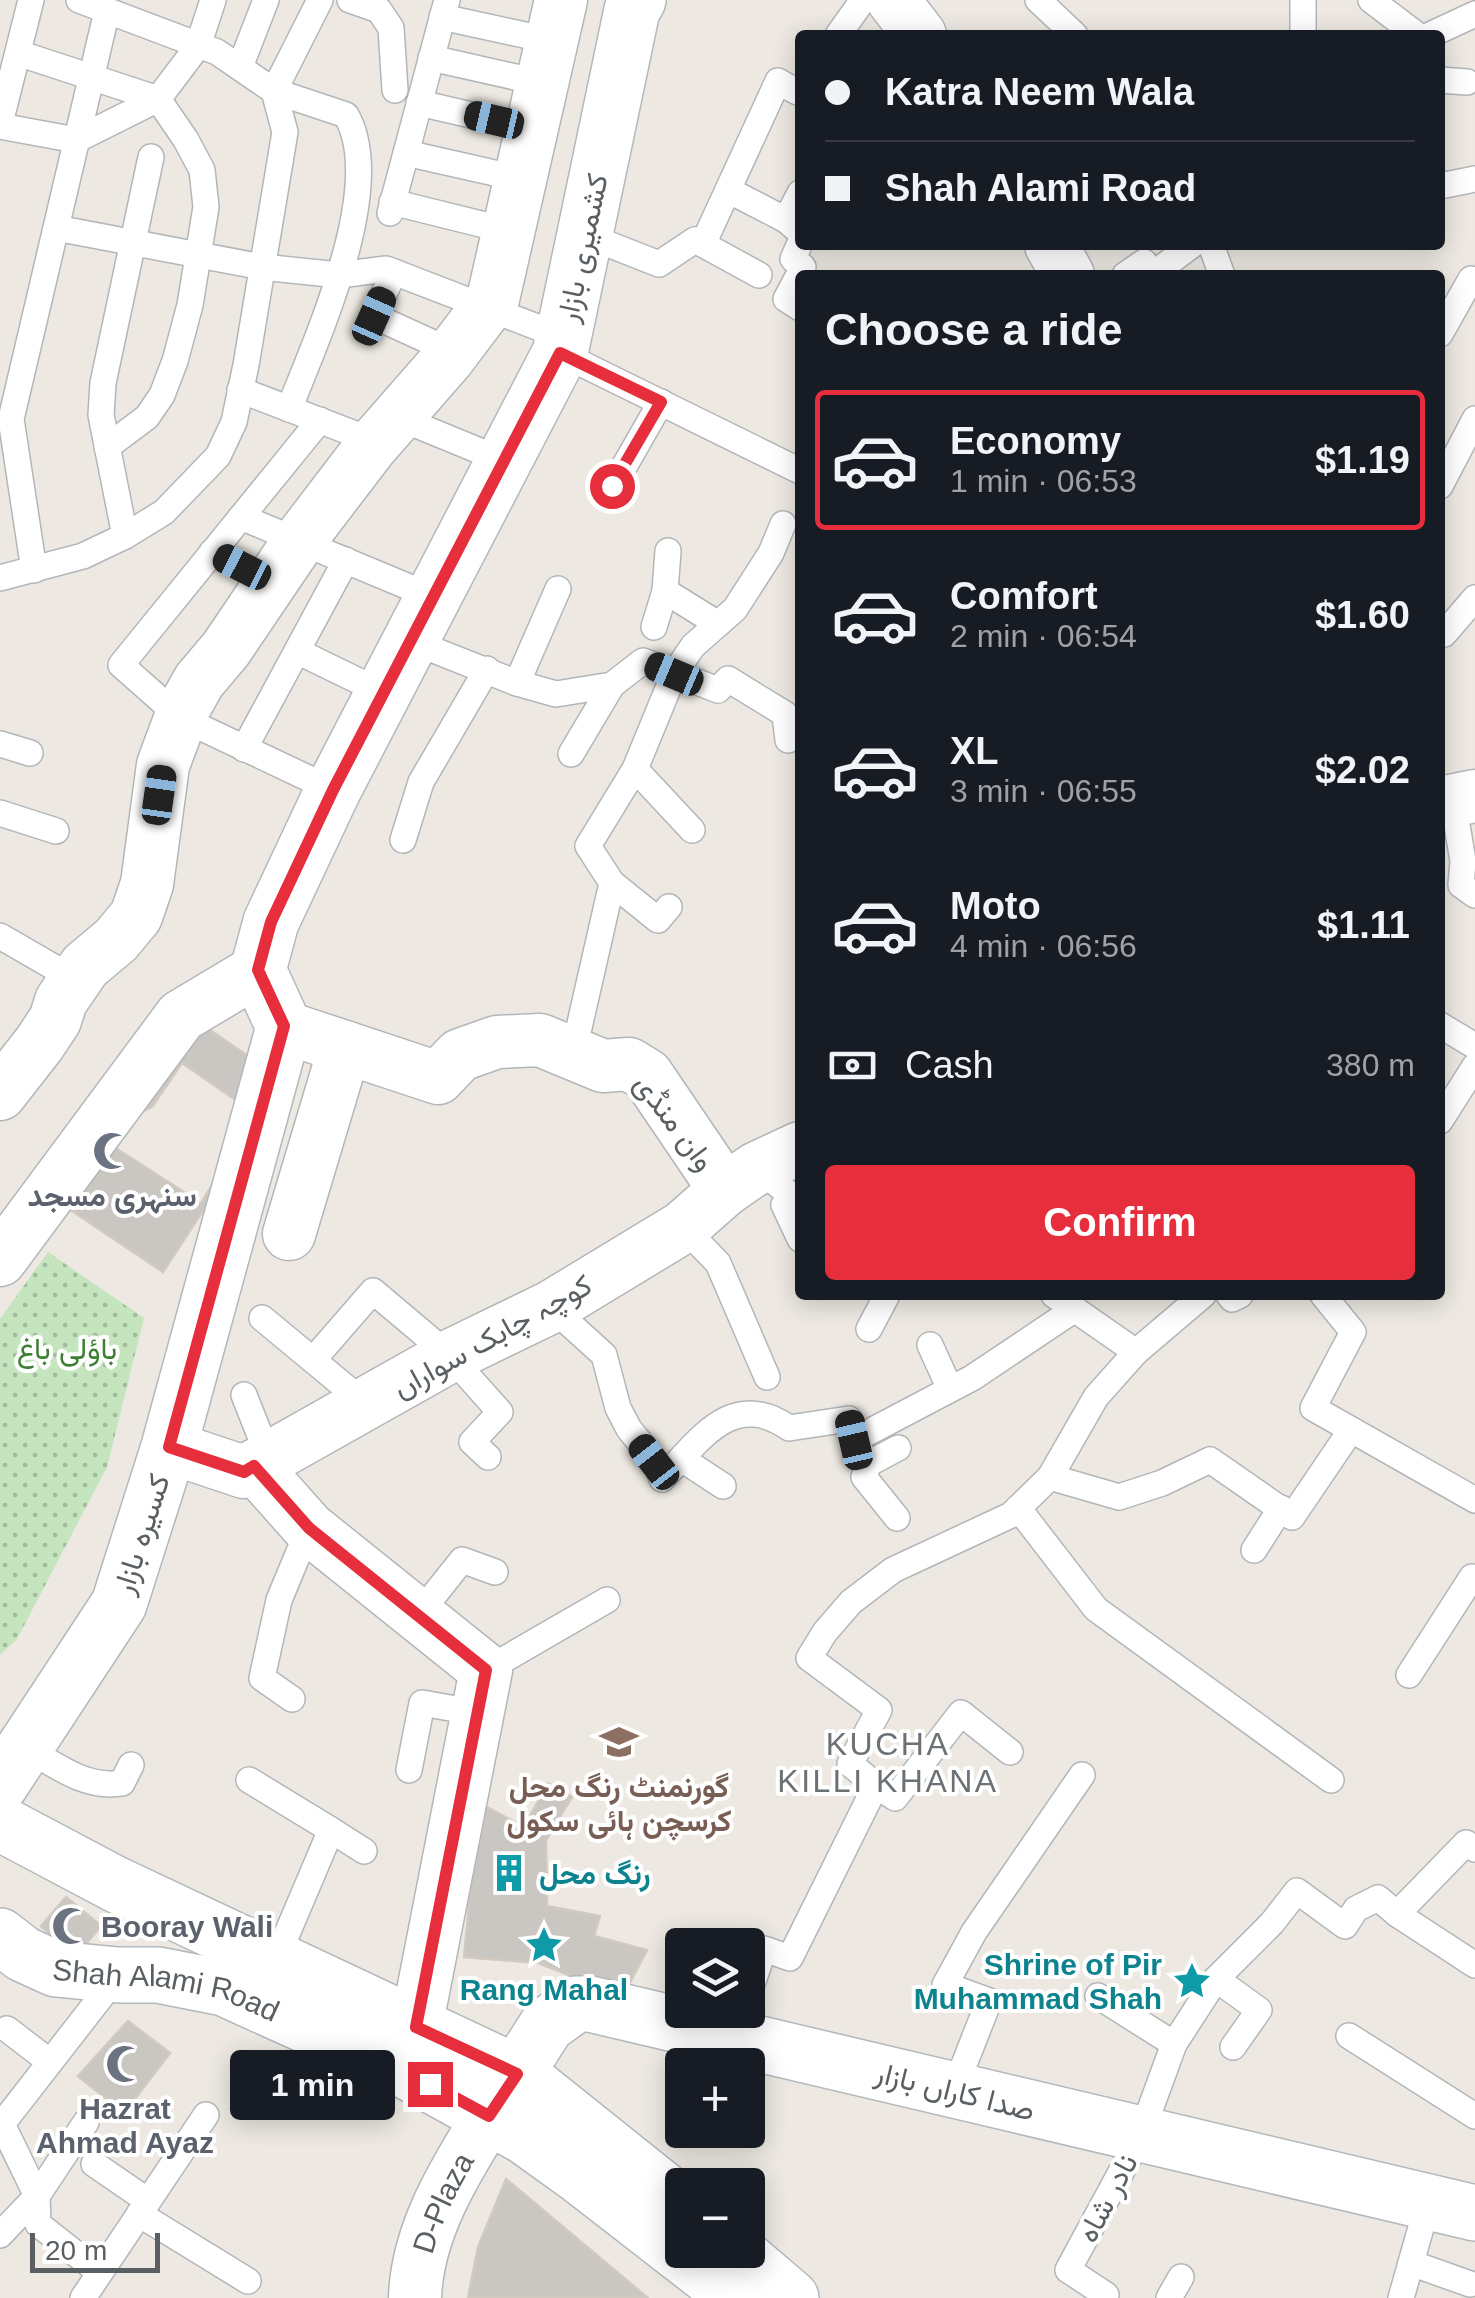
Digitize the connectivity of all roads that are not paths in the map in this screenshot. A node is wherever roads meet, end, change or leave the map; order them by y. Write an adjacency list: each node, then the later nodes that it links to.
1 (31, 0): 24 (lane)
2 (78, 0): 14 (lane)
3 (213, 0): 23 (lane)
4 (266, 0): 26 (lane)
5 (320, 0): 31 (lane)
6 (350, 0): 30 (lane)
7 (638, 0): 46 (street, کشمیری بازار)
8 (864, 0): 16 (lane)
9 (892, 0): 17 (street)
10 (1038, 0): 18 (lane)
11 (1302, 0): 19 (lane)
12 (1371, 0): 20 (lane)
13 (445, 8): 22 (lane); 25 (lane)
14 (107, 11): 23 (lane); 27 (lane)
15 (1475, 14): 21 (lane)
16 (842, 30)
17 (916, 30)
18 (1069, 30)
19 (1303, 30)
20 (1410, 30)
21 (1441, 30)
22 (551, 42): 25 (lane); 34 (lane); 40 (street)
23 (198, 46): 26 (lane); 33 (lane)
24 (18, 53): 27 (lane); 35 (lane)
25 (431, 58): 34 (lane)
26 (240, 68): 31 (lane)
27 (91, 76): 33 (lane); 36 (lane)
28 (1445, 80): 29 (lane)
29 (1467, 82)
30 (395, 90)
31 (274, 91): 52 (lane); 56 (lane)
32 (795, 91): 42 (lane)
33 (158, 99): 36 (lane); 51 (lane)
34 (419, 103): 37 (lane)
35 (0, 124): 36 (lane)
36 (76, 140): 44 (lane)
37 (406, 153): 40 (lane); 45 (lane)
38 (150, 156): 47 (lane)
39 (1475, 179): 41 (lane)
40 (520, 180): 45 (street)
41 (1445, 185)
42 (728, 190): 43 (lane); 48 (lane)
43 (793, 226)
44 (56, 228): 47 (lane); 79 (lane)
45 (509, 232): 61 (street)
46 (585, 234): 48 (lane); 63 (street, کشمیری بازار)
47 (133, 242): 51 (lane); 71 (lane)
48 (703, 244): 57 (lane)
49 (797, 250): 53 (lane)
50 (1201, 250): 54 (lane)
51 (198, 254): 52 (lane); 71 (lane)
52 (262, 267): 56 (lane); 65 (lane)
53 (801, 270)
54 (1162, 270)
55 (394, 272): 56 (lane); 61 (lane); 64 (lane)
56 (339, 275): 67 (lane)
57 (760, 275)
58 (1471, 279): 62 (lane)
59 (795, 282): 60 (lane)
60 (795, 305)
61 (488, 308): 63 (lane); 64 (street)
62 (1445, 325)
63 (561, 345): 66 (lane); 72 (street, کشمیری بازار)
64 (453, 352): 70 (street)
65 (240, 390): 67 (lane); 80 (lane)
66 (661, 402): 73 (lane); 75 (lane)
67 (289, 408): 69 (lane)
68 (1475, 419): 74 (lane)
69 (320, 420): 70 (lane); 76 (lane)
70 (387, 429): 72 (lane); 83 (street)
71 (107, 447): 80 (lane)
72 (504, 461): 89 (street, کشمیری بازار)
73 (795, 469)
74 (1445, 475)
75 (612, 486)
76 (241, 517): 82 (lane); 83 (lane)
77 (0, 524): 79 (lane)
78 (784, 524): 90 (lane)
79 (28, 528): 84 (lane)
80 (125, 536): 84 (lane)
81 (668, 551): 87 (lane)
82 (212, 552): 83 (lane); 99 (lane)
83 (306, 561): 89 (lane); 93 (lane); 99 (street)
84 (34, 570): 85 (lane)
85 (0, 578)
86 (558, 589): 96 (lane)
87 (665, 591): 90 (lane); 91 (lane)
88 (1475, 598): 92 (lane)
89 (422, 619): 94 (lane); 98 (street, کشمیری بازار)
90 (718, 624): 95 (lane)
91 (654, 627)
92 (1445, 633)
93 (296, 652): 98 (lane); 102 (lane)
94 (487, 669): 96 (lane); 111 (lane)
95 (674, 674): 97 (lane); 100 (lane); 105 (lane)
96 (517, 684): 97 (lane)
97 (612, 685): 104 (lane)
98 (383, 693): 106 (street, کشمیری بازار)
99 (180, 718): 102 (lane); 117 (street)
100 (795, 732)
101 (0, 744): 103 (lane)
102 (244, 748): 106 (lane)
103 (30, 753)
104 (571, 754)
105 (635, 769): 109 (lane); 112 (lane)
106 (333, 790): 116 (street, کشمیری بازار)
107 (1456, 800): 113 (lane)
108 (0, 813): 110 (lane)
109 (692, 830)
110 (56, 831)
111 (403, 840)
112 (612, 883): 114 (lane); 122 (lane)
113 (1475, 894)
114 (668, 907)
115 (0, 936): 117 (lane)
116 (258, 970): 118 (street); 130 (street)
117 (76, 980): 124 (street)
118 (284, 1026): 120 (street, وان منڈی); 148 (street, کسیرہ بازار)
119 (1445, 1028): 121 (lane)
120 (346, 1046): 122 (street, وان منڈی); 129 (street)
121 (1475, 1046)
122 (573, 1054): 126 (street, وان منڈی)
123 (1475, 1066): 125 (lane)
124 (0, 1094)
125 (1445, 1113)
126 (761, 1169): 127 (street, کوچہ چابک سواراں); 128 (lane)
127 (683, 1227): 135 (street, کوچہ چابک سواراں); 142 (lane)
128 (795, 1228)
129 (289, 1234)
130 (0, 1260)
131 (884, 1300): 137 (lane)
132 (1065, 1300): 139 (lane); 143 (lane)
133 (1197, 1300): 139 (lane)
134 (1328, 1300): 146 (lane)
135 (552, 1307): 140 (street, کوچہ چابک سواراں); 151 (lane)
136 (262, 1318): 141 (lane)
137 (869, 1329)
138 (930, 1345): 143 (lane)
139 (1136, 1352): 154 (lane)
140 (450, 1356): 141 (lane); 145 (street, کوچہ چابک سواراں); 150 (lane)
141 (313, 1360): 145 (lane)
142 (766, 1377)
143 (950, 1390): 147 (lane)
144 (244, 1396): 152 (lane)
145 (367, 1405): 152 (street, کوچہ چابک سواراں)
146 (1350, 1430): 156 (lane); 158 (lane)
147 (854, 1440): 151 (lane); 153 (lane)
148 (169, 1447): 152 (street); 171 (street, کسیرہ بازار)
149 (898, 1448): 153 (lane)
150 (488, 1457)
151 (682, 1459): 155 (lane)
152 (261, 1462): 160 (street)
153 (868, 1464): 159 (lane)
154 (1050, 1477): 157 (lane); 158 (lane)
155 (722, 1486)
156 (1475, 1500)
157 (1018, 1508): 175 (lane); 176 (lane)
158 (1281, 1508): 161 (lane)
159 (897, 1518)
160 (309, 1528): 165 (street); 168 (lane)
161 (1254, 1550)
162 (496, 1572): 165 (lane)
163 (1475, 1579): 166 (lane)
164 (607, 1600): 167 (lane)
165 (419, 1614): 167 (street)
166 (1408, 1675)
167 (482, 1691): 172 (lane); 195 (street)
168 (292, 1698)
169 (1010, 1752): 176 (lane)
170 (131, 1765): 171 (lane)
171 (13, 1767)
172 (409, 1770)
173 (1082, 1774): 197 (lane)
174 (249, 1780): 178 (lane)
175 (1331, 1780)
176 (876, 1786): 183 (lane)
177 (0, 1823): 184 (street, Shah Alami Road)
178 (331, 1830): 180 (lane); 184 (lane)
179 (1475, 1849): 181 (lane)
180 (364, 1852)
181 (1397, 1914): 185 (lane); 187 (lane)
182 (0, 1936): 186 (street, Shah Alami Road)
183 (765, 1949)
184 (275, 1962): 195 (street, Shah Alami Road)
185 (1475, 1964)
186 (118, 1975): 195 (street, Shah Alami Road); 196 (lane)
187 (1216, 1979): 193 (lane); 194 (lane)
188 (1098, 1996): 193 (lane)
189 (665, 2010): 198 (street, صدا کاراں بازار)
190 (765, 2023): 197 (street, صدا کاراں بازار)
191 (7, 2029): 196 (lane)
192 (1349, 2036): 200 (lane)
193 (1174, 2044): 203 (lane)
194 (1233, 2047)
195 (409, 2048): 198 (street, Shah Alami Road)
196 (50, 2062): 202 (lane)
197 (954, 2090): 203 (street, صدا کاراں بازار)
198 (503, 2094): 206 (street, Shah Alami Road); 218 (street, D-Plaza); 219 (street, Shah Alami Road)
199 (206, 2115): 208 (lane)
200 (1475, 2116)
201 (86, 2122): 207 (lane)
202 (1, 2124): 204 (lane)
203 (1140, 2137): 209 (street, صدا کاراں بازار); 216 (lane, نادر شاہ)
204 (9, 2157): 207 (lane)
205 (94, 2164): 208 (lane)
206 (665, 2194)
207 (37, 2196): 210 (lane); 213 (lane)
208 (143, 2208): 213 (lane); 214 (lane)
209 (1451, 2208): 211 (lane)
210 (0, 2235)
211 (1410, 2263): 215 (lane); 221 (lane)
212 (756, 2268): 220 (street)
213 (99, 2272): 217 (lane)
214 (248, 2281)
215 (1470, 2284)
216 (1108, 2297)
217 (83, 2298)
218 (415, 2298)
219 (737, 2298)
220 (790, 2298)
221 (1401, 2298)

